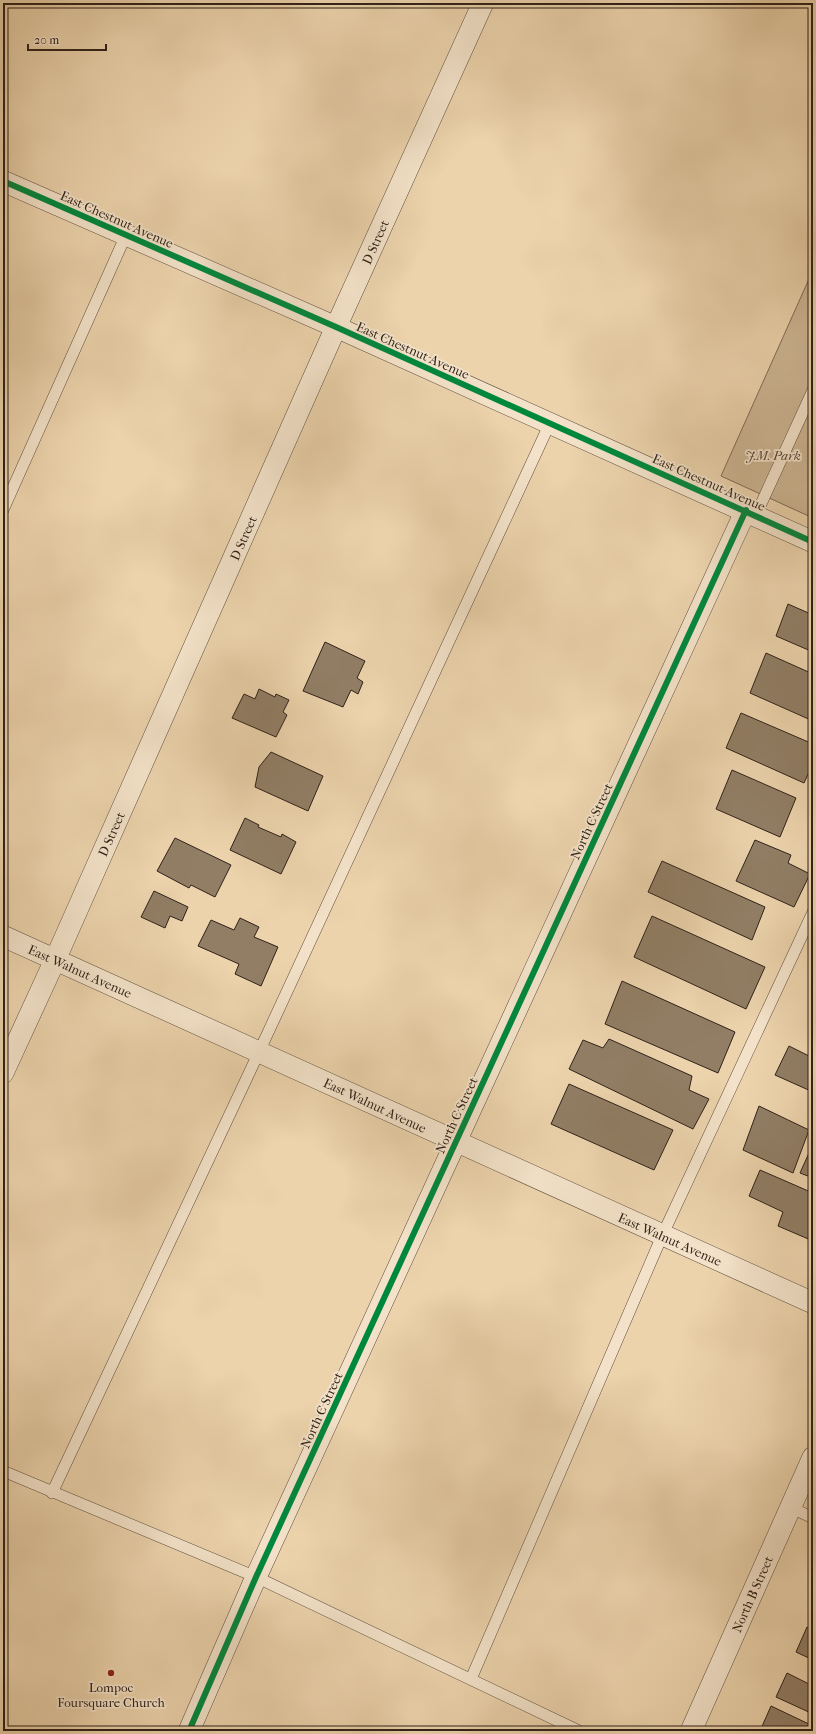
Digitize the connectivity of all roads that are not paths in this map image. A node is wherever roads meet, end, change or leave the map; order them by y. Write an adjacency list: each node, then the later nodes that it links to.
1 (483, 3): 4 (street, D Street)
2 (3, 181): 3 (street, East Chestnut Avenue)
3 (126, 235): 4 (street, East Chestnut Avenue); 7 (lane)
4 (336, 327): 6 (street, East Chestnut Avenue); 12 (street, D Street)
5 (813, 390): 8 (lane)
6 (550, 423): 8 (street, East Chestnut Avenue); 13 (lane)
7 (3, 510)
8 (751, 513): 9 (street, East Chestnut Avenue); 15 (street, North C Street)
9 (813, 542)
10 (813, 912): 16 (lane)
11 (3, 936): 12 (street, East Walnut Avenue)
12 (55, 960): 13 (street, East Walnut Avenue); 14 (street, D Street)
13 (259, 1052): 15 (street, East Walnut Avenue); 20 (lane)
14 (3, 1073)
15 (455, 1142): 16 (street, East Walnut Avenue); 23 (street, North C Street)
16 (662, 1236): 17 (street, East Walnut Avenue); 24 (lane)
17 (813, 1303)
18 (813, 1457): 21 (street, North B Street)
19 (3, 1471): 20 (lane)
20 (52, 1493): 23 (lane)
21 (790, 1507): 22 (lane); 27 (street, North B Street)
22 (813, 1518)
23 (256, 1577): 24 (lane); 25 (street, North C Street)
24 (471, 1679): 26 (lane)
25 (189, 1731)
26 (579, 1731)
27 (691, 1731)

